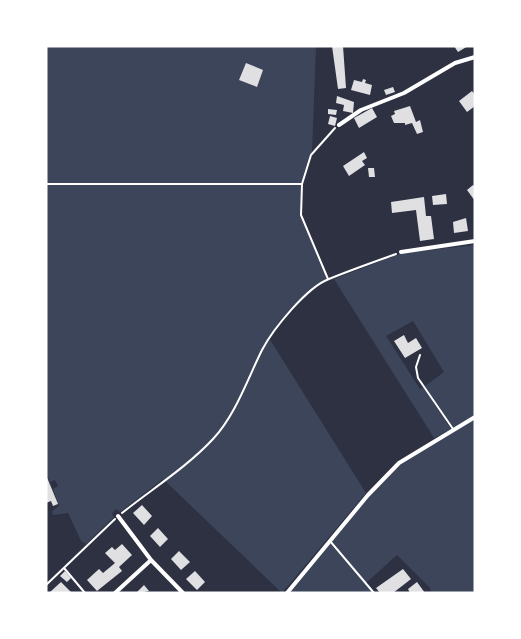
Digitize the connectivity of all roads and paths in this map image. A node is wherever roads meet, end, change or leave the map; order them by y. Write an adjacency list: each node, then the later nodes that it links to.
1 (475, 57): 2 (street)
2 (339, 125): 4 (path)
3 (46, 184): 4 (path)
4 (302, 184): 7 (path)
5 (475, 241): 6 (street)
6 (401, 252): 7 (path)
7 (328, 279): 11 (path)
8 (420, 355): 10 (lane)
9 (475, 417): 10 (street)
10 (453, 430): 12 (street)
11 (118, 516): 13 (street); 14 (path)
12 (330, 541): 19 (street); 20 (lane)
13 (151, 560): 17 (street); 18 (street)
14 (64, 567): 15 (path); 16 (path)
15 (46, 585)
16 (85, 593)
17 (115, 593)
18 (183, 593)
19 (287, 593)
20 (374, 593)

